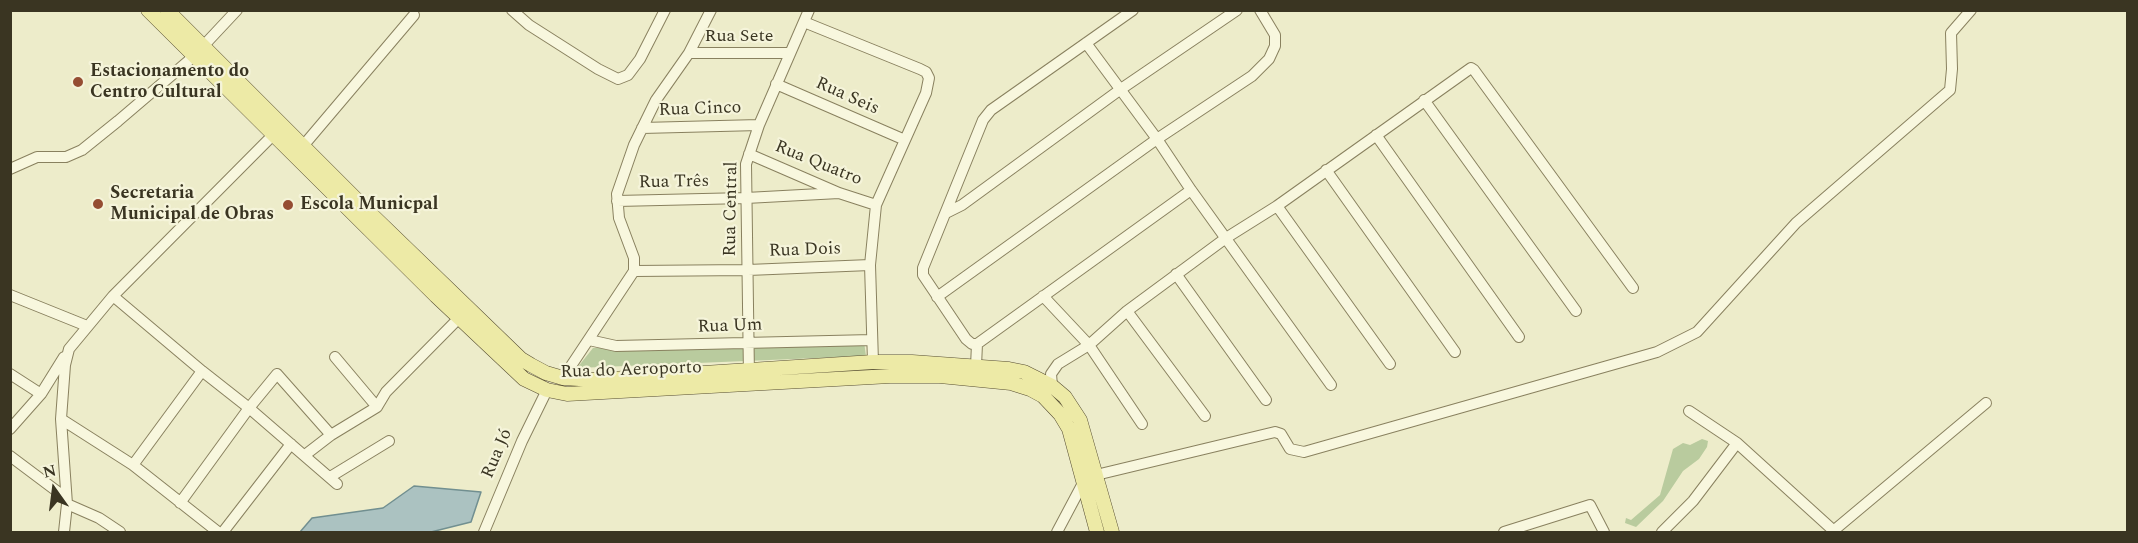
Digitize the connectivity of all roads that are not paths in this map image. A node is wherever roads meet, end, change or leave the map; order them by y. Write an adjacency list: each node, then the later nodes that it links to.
1 (148, 10): 18 (main road, Rua do Aeroporto)
2 (167, 10): 15 (main road, Rua do Aeroporto)
3 (237, 10): 15 (street)
4 (512, 10): 5 (street)
5 (665, 10)
6 (711, 10): 16 (street)
7 (809, 10): 13 (street, Rua Central)
8 (1133, 10): 14 (street)
9 (1237, 10): 20 (street)
10 (1260, 10): 26 (street)
11 (1971, 10): 90 (street)
12 (414, 15): 28 (street)
13 (804, 22): 17 (street, Rua Central); 27 (street)
14 (1086, 43): 20 (street); 38 (street)
15 (204, 46): 18 (street); 24 (main road, Rua do Aeroporto)
16 (689, 53): 17 (street, Rua Sete); 23 (street)
17 (790, 53): 19 (street, Rua Central)
18 (193, 57): 24 (main road, Rua do Aeroporto); 30 (street)
19 (776, 84): 22 (street, Rua Central); 27 (street, Rua Seis)
20 (1121, 89): 26 (street); 38 (street)
21 (1424, 100): 25 (street); 44 (street); 50 (street)
22 (759, 125): 23 (street, Rua Cinco); 29 (street, Rua Central)
23 (642, 128): 35 (street)
24 (278, 130): 28 (main road, Rua do Aeroporto); 46 (street); 51 (main road, Rua do Aeroporto)
25 (1376, 135): 31 (street); 53 (street)
26 (1157, 139): 32 (street); 48 (street)
27 (905, 140): 36 (street)
28 (303, 146): 68 (main road, Rua do Aeroporto)
29 (748, 154): 33 (street, Rua Quatro); 34 (street, Rua Central)
30 (10, 169)
31 (1326, 170): 37 (street); 60 (street)
32 (1191, 190): 39 (street); 47 (street)
33 (839, 193): 34 (street, Rua Três); 36 (street, Rua Quatro)
34 (746, 198): 35 (street, Rua Três); 41 (street, Rua Central)
35 (617, 201): 42 (street)
36 (876, 205): 40 (street)
37 (1277, 206): 39 (street); 63 (street)
38 (946, 213): 48 (street)
39 (1226, 238): 43 (street); 70 (street)
40 (870, 265): 41 (street, Rua Dois); 55 (street)
41 (748, 270): 42 (street, Rua Dois); 56 (street, Rua Central)
42 (634, 271): 54 (street)
43 (1176, 274): 49 (street); 74 (street)
44 (1633, 288)
45 (10, 295): 52 (street)
46 (113, 296): 52 (street); 66 (street)
47 (1042, 296): 57 (street); 58 (street)
48 (938, 297): 57 (street)
49 (1127, 311): 58 (street); 79 (street)
50 (1576, 311)
51 (459, 318): 72 (main road, Rua do Aeroporto); 76 (street)
52 (87, 326): 59 (street)
53 (1519, 337)
54 (589, 340): 56 (street, Rua Um); 68 (street)
55 (872, 340): 56 (street, Rua Um); 62 (street)
56 (749, 342): 65 (street, Rua Central)
57 (977, 344): 64 (street)
58 (1089, 345): 71 (street); 81 (street)
59 (69, 349): 73 (street); 80 (street)
60 (1455, 352)
61 (335, 357): 76 (street)
62 (873, 362): 64 (main road, Rua do Aeroporto); 65 (main road, Rua do Aeroporto)
63 (1390, 364)
64 (976, 366): 71 (main road, Rua do Aeroporto)
65 (749, 370): 68 (main road, Rua do Aeroporto); 69 (street, Rua Central)
66 (202, 371): 77 (street); 89 (street)
67 (10, 374): 73 (street)
68 (563, 378)
69 (749, 384): 72 (main road, Rua do Aeroporto); 91 (main road, Rua do Aeroporto)
70 (1330, 385)
71 (1052, 386): 90 (main road, Rua do Aeroporto)
72 (547, 390): 98 (street, Rua Jó)
73 (41, 394): 82 (street)
74 (1266, 400)
75 (1986, 403): 105 (street)
76 (377, 407): 83 (street)
77 (249, 408): 83 (street); 86 (street); 93 (street)
78 (1689, 411): 85 (street)
79 (1205, 416)
80 (61, 419): 89 (street); 92 (street)
81 (1142, 424)
82 (10, 429)
83 (331, 435): 87 (street)
84 (389, 441): 87 (street)
85 (1737, 443): 104 (street); 105 (street)
86 (291, 444): 87 (street); 97 (street)
87 (305, 455)
88 (10, 456): 92 (street)
89 (133, 465): 93 (street)
90 (1096, 476): 101 (main road, Rua do Aeroporto)
91 (1083, 483): 99 (street); 100 (main road, Rua do Aeroporto)
92 (67, 501): 94 (street); 95 (street)
93 (180, 503): 96 (street)
94 (64, 532)
95 (120, 532)
96 (218, 532)
97 (223, 532)
98 (484, 532)
99 (1057, 532)
100 (1097, 532)
101 (1112, 532)
102 (1504, 532): 103 (street)
103 (1604, 532)
104 (1662, 532)
105 (1833, 532)

